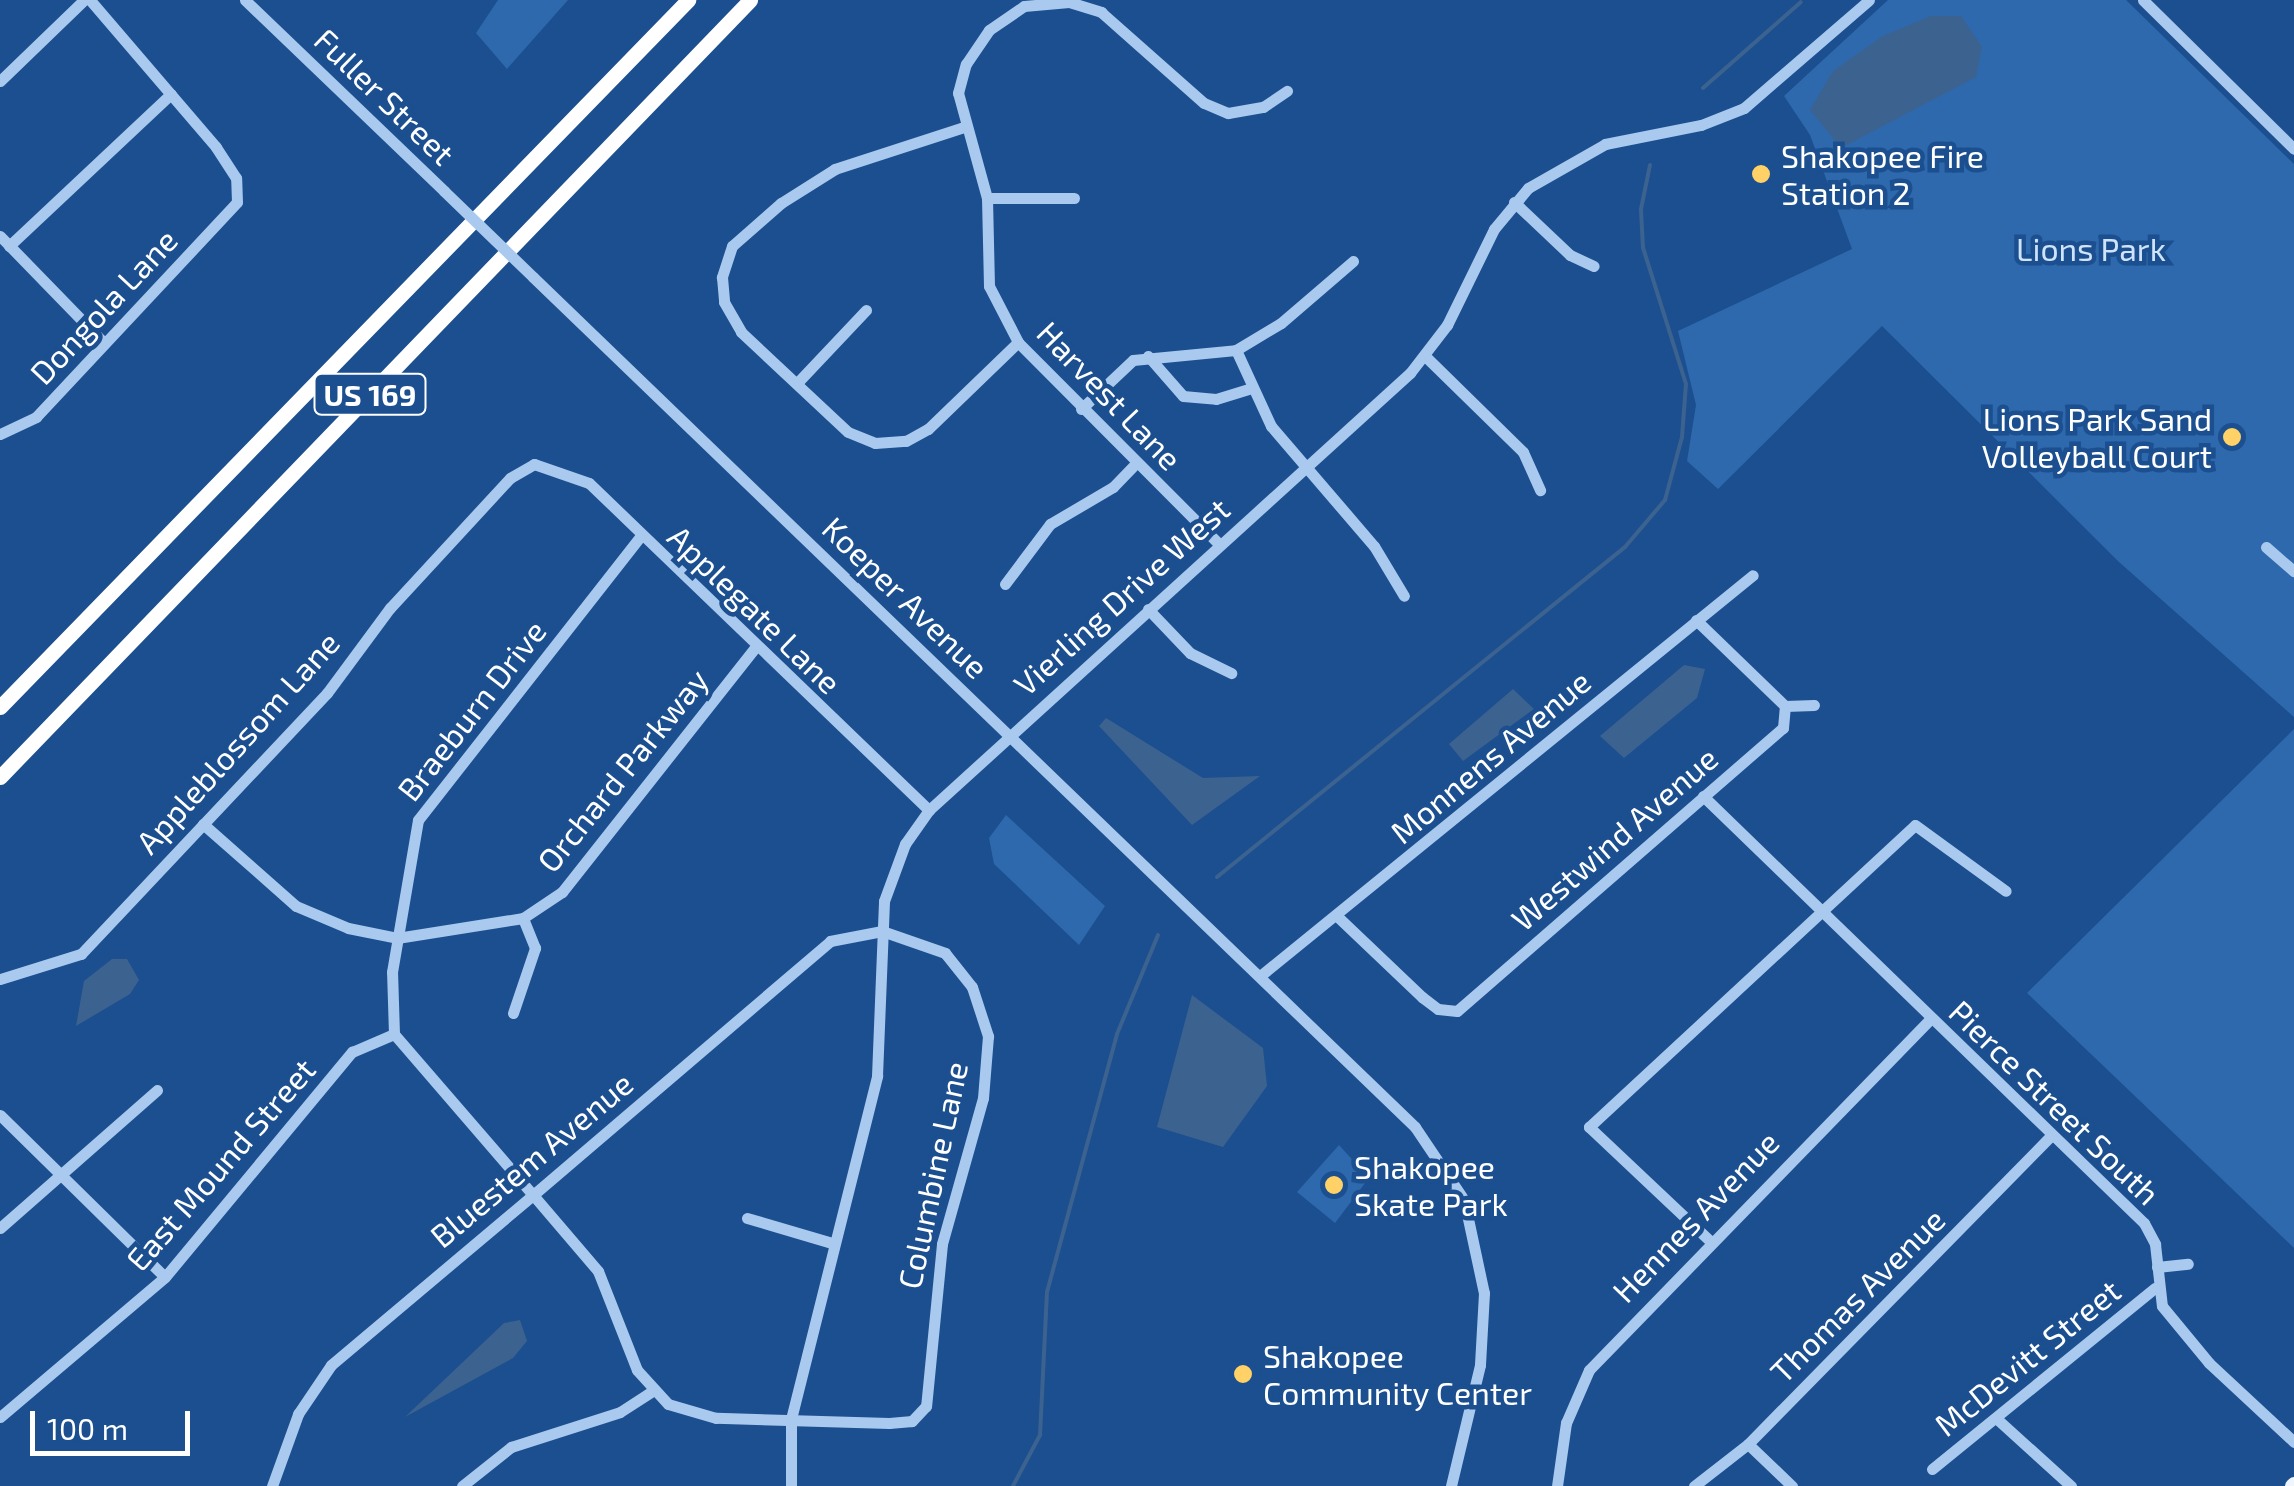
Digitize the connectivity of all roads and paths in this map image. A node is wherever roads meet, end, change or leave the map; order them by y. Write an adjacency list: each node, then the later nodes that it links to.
1 (87, 0): 7 (street); 9 (street)
2 (245, 0): 12 (street, Fuller Street)
3 (688, 0): 46 (highway, US 169)
4 (1869, 0): 15 (street, Vierling Drive West)
5 (2143, 0): 11 (street)
6 (748, 3): 48 (highway, US 169)
7 (0, 81)
8 (1287, 91): 10 (street, Harvest Lane)
9 (171, 94): 16 (street); 21 (street, Dongola Lane)
10 (964, 127): 13 (street, Harvest Lane); 25 (street)
11 (2294, 148)
12 (444, 191): 47 (street, Koeper Avenue, bridge)
13 (987, 198): 14 (street); 20 (street, Harvest Lane)
14 (1074, 198)
15 (1514, 202): 18 (street); 24 (street, Vierling Drive West)
16 (5, 241): 21 (street)
17 (1353, 260): 22 (street)
18 (1594, 266)
19 (866, 310): 25 (street)
20 (1018, 342): 25 (street); 27 (street, Harvest Lane)
21 (104, 343): 28 (street, Dongola Lane)
22 (1236, 350): 23 (street); 26 (street)
23 (1148, 356): 26 (street); 27 (street)
24 (1426, 356): 31 (street, Vierling Drive West); 32 (street)
25 (798, 382)
26 (1250, 389): 31 (street)
27 (1081, 409): 29 (street, Harvest Lane)
28 (0, 434)
29 (1136, 463): 34 (street, Harvest Lane); 38 (street)
30 (534, 464): 33 (street, Applegate Lane); 51 (street, Appleblossom Lane)
31 (1304, 468): 34 (street, Vierling Drive West); 39 (street)
32 (1540, 490)
33 (640, 537): 42 (street, Applegate Lane); 57 (street, Braeburn Drive)
34 (1218, 544): 40 (street, Vierling Drive West)
35 (2266, 547): 36 (street)
36 (2294, 571)
37 (1752, 575): 41 (street, Monnens Avenue)
38 (1004, 584)
39 (1404, 596)
40 (1148, 610): 43 (street); 47 (street, Vierling Drive West)
41 (1696, 620): 45 (street); 55 (street, Monnens Avenue)
42 (754, 649): 50 (street, Applegate Lane); 54 (street, Orchard Parkway)
43 (1231, 673)
44 (1814, 705): 45 (street)
45 (1784, 706): 49 (street, Westwind Avenue)
46 (0, 707)
47 (1010, 734): 50 (street, Vierling Drive West); 58 (street, Koeper Avenue)
48 (0, 777)
49 (1703, 796): 53 (street, Pierce Street South); 55 (street, Westwind Avenue)
50 (929, 810): 56 (street, Vierling Drive West)
51 (203, 824): 57 (street, Orchard Parkway); 59 (street, Appleblossom Lane)
52 (2006, 891): 53 (street)
53 (1818, 908): 61 (street, Pierce Street South); 70 (street)
54 (523, 918): 57 (street, Orchard Parkway); 60 (street)
55 (1339, 918): 58 (street, Monnens Avenue)
56 (882, 931): 67 (street, Bluestem Avenue); 71 (street, Vierling Drive West); 78 (street, Columbine Lane)
57 (397, 938): 62 (street, Braeburn Drive)
58 (1260, 976): 86 (street, Koeper Avenue)
59 (0, 979)
60 (513, 1013)
61 (1930, 1018): 65 (street, Pierce Street South); 70 (street, Hennes Avenue)
62 (394, 1034): 67 (street); 74 (street, East Mound Street)
63 (157, 1090): 66 (street)
64 (0, 1114): 66 (street)
65 (2052, 1135): 73 (street, Pierce Street South); 81 (street, Thomas Avenue)
66 (64, 1176): 69 (street); 74 (street)
67 (533, 1195): 76 (street); 83 (street, Bluestem Avenue)
68 (747, 1218): 71 (street)
69 (0, 1228)
70 (1708, 1240): 87 (street, Hennes Avenue)
71 (832, 1242): 78 (street, Vierling Drive West)
72 (2188, 1264): 73 (street)
73 (2158, 1267): 75 (street, Pierce Street South)
74 (165, 1277): 77 (street, East Mound Street)
75 (2156, 1288): 79 (street, McDevitt Street); 80 (street)
76 (652, 1391): 78 (street, Columbine Lane); 84 (street)
77 (0, 1416)
78 (791, 1419): 85 (street, Vierling Drive West)
79 (1997, 1419): 82 (street, McDevitt Street); 90 (street)
80 (2294, 1442)
81 (1748, 1444): 88 (street, Thomas Avenue); 89 (street)
82 (1932, 1468)
83 (272, 1486)
84 (462, 1486)
85 (790, 1486)
86 (1452, 1486)
87 (1557, 1486)
88 (1694, 1486)
89 (1792, 1486)
90 (2071, 1486)

